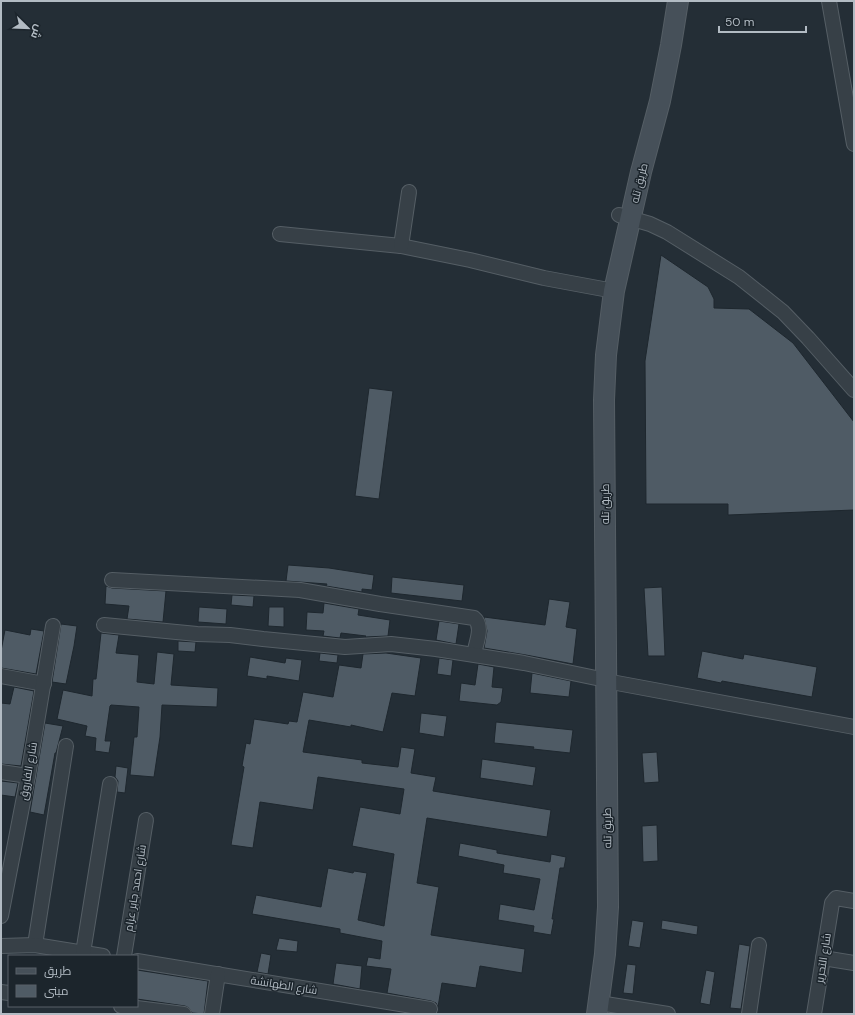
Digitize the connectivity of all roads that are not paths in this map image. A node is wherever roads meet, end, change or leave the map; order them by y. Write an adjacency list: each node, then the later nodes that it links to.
1 (665, 1): 6 (main road, طريق تله)
2 (678, 1): 6 (main road, طريق تله)
3 (829, 1): 4 (street)
4 (854, 144)
5 (409, 192): 8 (street)
6 (625, 217): 9 (main road, طريق تله); 10 (street)
7 (280, 234): 8 (street)
8 (401, 246): 9 (street)
9 (608, 290): 16 (main road, طريق تله)
10 (854, 390)
11 (112, 580): 14 (street)
12 (104, 625): 14 (street)
13 (53, 626): 17 (street, شارع الفاروق)
14 (474, 654): 16 (street)
15 (1, 676): 17 (street)
16 (601, 679): 18 (street); 38 (main road, طريق تله)
17 (44, 684): 21 (street, شارع الفاروق)
18 (854, 727)
19 (66, 746): 28 (street)
20 (1, 772): 21 (street)
21 (28, 776): 25 (street, شارع الفاروق)
22 (110, 784): 29 (street)
23 (146, 820): 31 (street, شارع احمد جابر عزام)
24 (854, 901): 32 (street, شارع التحرير)
25 (1, 916)
26 (759, 945): 42 (street)
27 (1, 946): 28 (street)
28 (35, 946): 29 (street)
29 (83, 953): 30 (street)
30 (96, 955)
31 (124, 955)
32 (823, 958): 34 (street); 43 (street, شارع التحرير)
33 (138, 962): 35 (street, شارع الطهانشة)
34 (854, 963)
35 (218, 974): 37 (street, شارع الطهانشة); 40 (street)
36 (129, 1007): 39 (street)
37 (430, 1009)
38 (594, 1010): 41 (street)
39 (184, 1014)
40 (212, 1014)
41 (663, 1014)
42 (749, 1014)
43 (814, 1014)

